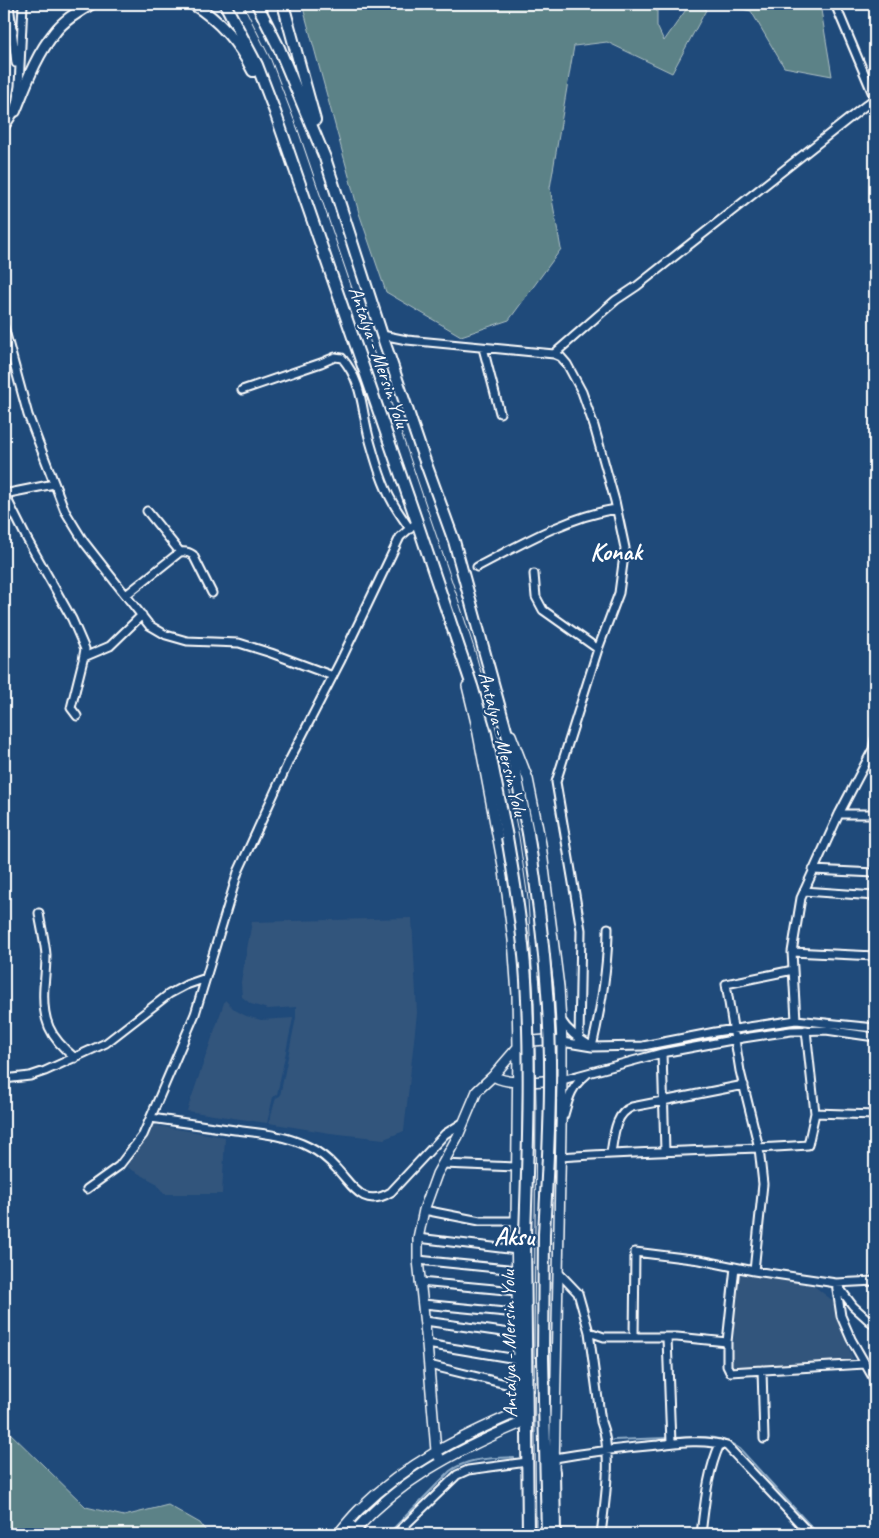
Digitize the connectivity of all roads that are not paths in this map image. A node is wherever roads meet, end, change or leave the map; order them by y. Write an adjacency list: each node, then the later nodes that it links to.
1 (9, 4): 9 (street)
2 (23, 4): 11 (street)
3 (91, 4): 13 (highway)
4 (193, 4): 14 (highway)
5 (225, 4): 14 (highway, Antalya - Mersin Yolu)
6 (257, 4): 16 (highway, Antalya - Mersin Yolu)
7 (283, 4): 16 (highway)
8 (834, 4): 12 (street)
9 (13, 30): 10 (street); 11 (street)
10 (4, 31)
11 (19, 86): 13 (street)
12 (875, 98): 20 (street)
13 (15, 111): 15 (street)
14 (275, 112): 27 (highway, Antalya - Mersin Yolu)
15 (4, 128)
16 (325, 158): 18 (highway, Antalya - Mersin Yolu)
17 (4, 327): 23 (street)
18 (382, 335): 19 (street); 38 (highway, Antalya - Mersin Yolu)
19 (483, 348): 20 (street); 22 (street)
20 (554, 354): 25 (street)
21 (242, 390): 27 (street)
22 (500, 413)
23 (54, 484): 24 (street); 32 (street)
24 (5, 494): 36 (street)
25 (616, 509): 29 (street); 35 (street)
26 (147, 511): 28 (street)
27 (414, 525): 34 (highway, Antalya - Mersin Yolu); 37 (street)
28 (180, 552): 31 (street); 32 (street)
29 (477, 566)
30 (534, 574): 35 (street)
31 (212, 593)
32 (126, 595): 33 (street)
33 (142, 615): 36 (street); 37 (street)
34 (454, 632): 63 (main road); 120 (highway, Antalya - Mersin Yolu, bridge)
35 (598, 648): 60 (street)
36 (84, 657): 39 (street)
37 (333, 676): 53 (street)
38 (498, 700): 54 (main road); 129 (highway, Antalya - Mersin Yolu, bridge)
39 (77, 716)
40 (875, 739): 41 (street)
41 (874, 749): 42 (street)
42 (839, 814): 43 (street); 44 (street)
43 (875, 814)
44 (813, 870): 45 (street); 46 (street)
45 (875, 873)
46 (804, 891): 47 (street); 50 (street)
47 (875, 896)
48 (39, 913): 66 (street)
49 (608, 928): 64 (street)
50 (792, 952): 51 (street); 52 (street)
51 (875, 956)
52 (793, 970): 55 (street); 57 (street)
53 (206, 978): 66 (street); 76 (street)
54 (560, 1019): 60 (street); 62 (main road)
55 (796, 1020): 56 (street); 57 (street)
56 (875, 1028)
57 (734, 1029): 61 (street); 64 (street)
58 (806, 1030): 59 (street); 61 (street); 74 (street)
59 (875, 1036)
60 (579, 1039): 64 (street)
61 (735, 1039): 65 (street); 72 (street)
62 (562, 1042): 63 (main road); 64 (street); 70 (main road)
63 (518, 1047): 68 (main road); 71 (main road)
64 (592, 1047)
65 (662, 1053): 67 (street); 73 (street)
66 (75, 1058): 69 (street)
67 (588, 1074): 70 (street); 78 (street)
68 (492, 1076): 71 (main road); 77 (main road)
69 (4, 1080)
70 (562, 1080): 71 (main road); 78 (main road)
71 (518, 1082): 84 (main road)
72 (744, 1085): 73 (street); 79 (street)
73 (663, 1101): 80 (street); 81 (street)
74 (815, 1113): 75 (street); 79 (street)
75 (875, 1115)
76 (151, 1118): 77 (street); 85 (street)
77 (464, 1122): 83 (main road)
78 (560, 1127): 82 (main road)
79 (759, 1148): 80 (street); 93 (street)
80 (665, 1151): 81 (street)
81 (611, 1153): 82 (street)
82 (560, 1157): 94 (main road)
83 (443, 1164): 84 (street); 86 (main road)
84 (517, 1168): 87 (main road)
85 (87, 1189)
86 (424, 1210): 87 (street); 88 (main road)
87 (516, 1221): 89 (main road)
88 (418, 1238): 89 (street); 90 (main road)
89 (516, 1250): 92 (main road)
90 (418, 1260): 92 (street); 96 (main road)
91 (736, 1266): 93 (street); 105 (street); 107 (street)
92 (517, 1270): 98 (main road)
93 (754, 1270): 97 (street)
94 (558, 1272): 103 (street); 123 (main road)
95 (875, 1281): 97 (street)
96 (420, 1282): 98 (street); 99 (main road)
97 (836, 1283): 102 (street); 110 (street)
98 (517, 1291): 100 (main road)
99 (423, 1304): 100 (street); 101 (main road)
100 (517, 1313): 104 (main road)
101 (425, 1321): 104 (street); 108 (main road)
102 (875, 1326)
103 (589, 1332): 105 (street); 121 (street)
104 (517, 1334): 109 (main road)
105 (634, 1337): 106 (street)
106 (667, 1338): 107 (street); 118 (street)
107 (727, 1342): 112 (street)
108 (427, 1344): 109 (street); 111 (main road)
109 (517, 1359): 114 (main road)
110 (865, 1364): 112 (street); 113 (street)
111 (429, 1365): 114 (street); 122 (main road)
112 (762, 1370): 117 (street)
113 (875, 1381)
114 (518, 1387): 115 (main road)
115 (518, 1412): 116 (main road); 122 (main road)
116 (519, 1424): 120 (highway); 124 (main road)
117 (764, 1439)
118 (671, 1442): 119 (street); 121 (street)
119 (720, 1444): 134 (street); 135 (street)
120 (527, 1449): 125 (highway, Antalya - Mersin Yolu)
121 (607, 1449): 123 (street); 133 (street)
122 (436, 1451): 124 (main road); 127 (main road)
123 (555, 1458): 126 (main road)
124 (441, 1461): 128 (main road)
125 (527, 1462): 131 (street); 132 (highway, Antalya - Mersin Yolu)
126 (554, 1471): 129 (highway)
127 (348, 1522): 128 (street); 130 (main road)
128 (356, 1533)
129 (550, 1533)
130 (338, 1534)
131 (396, 1534)
132 (528, 1534)
133 (601, 1534)
134 (701, 1534)
135 (810, 1534)

